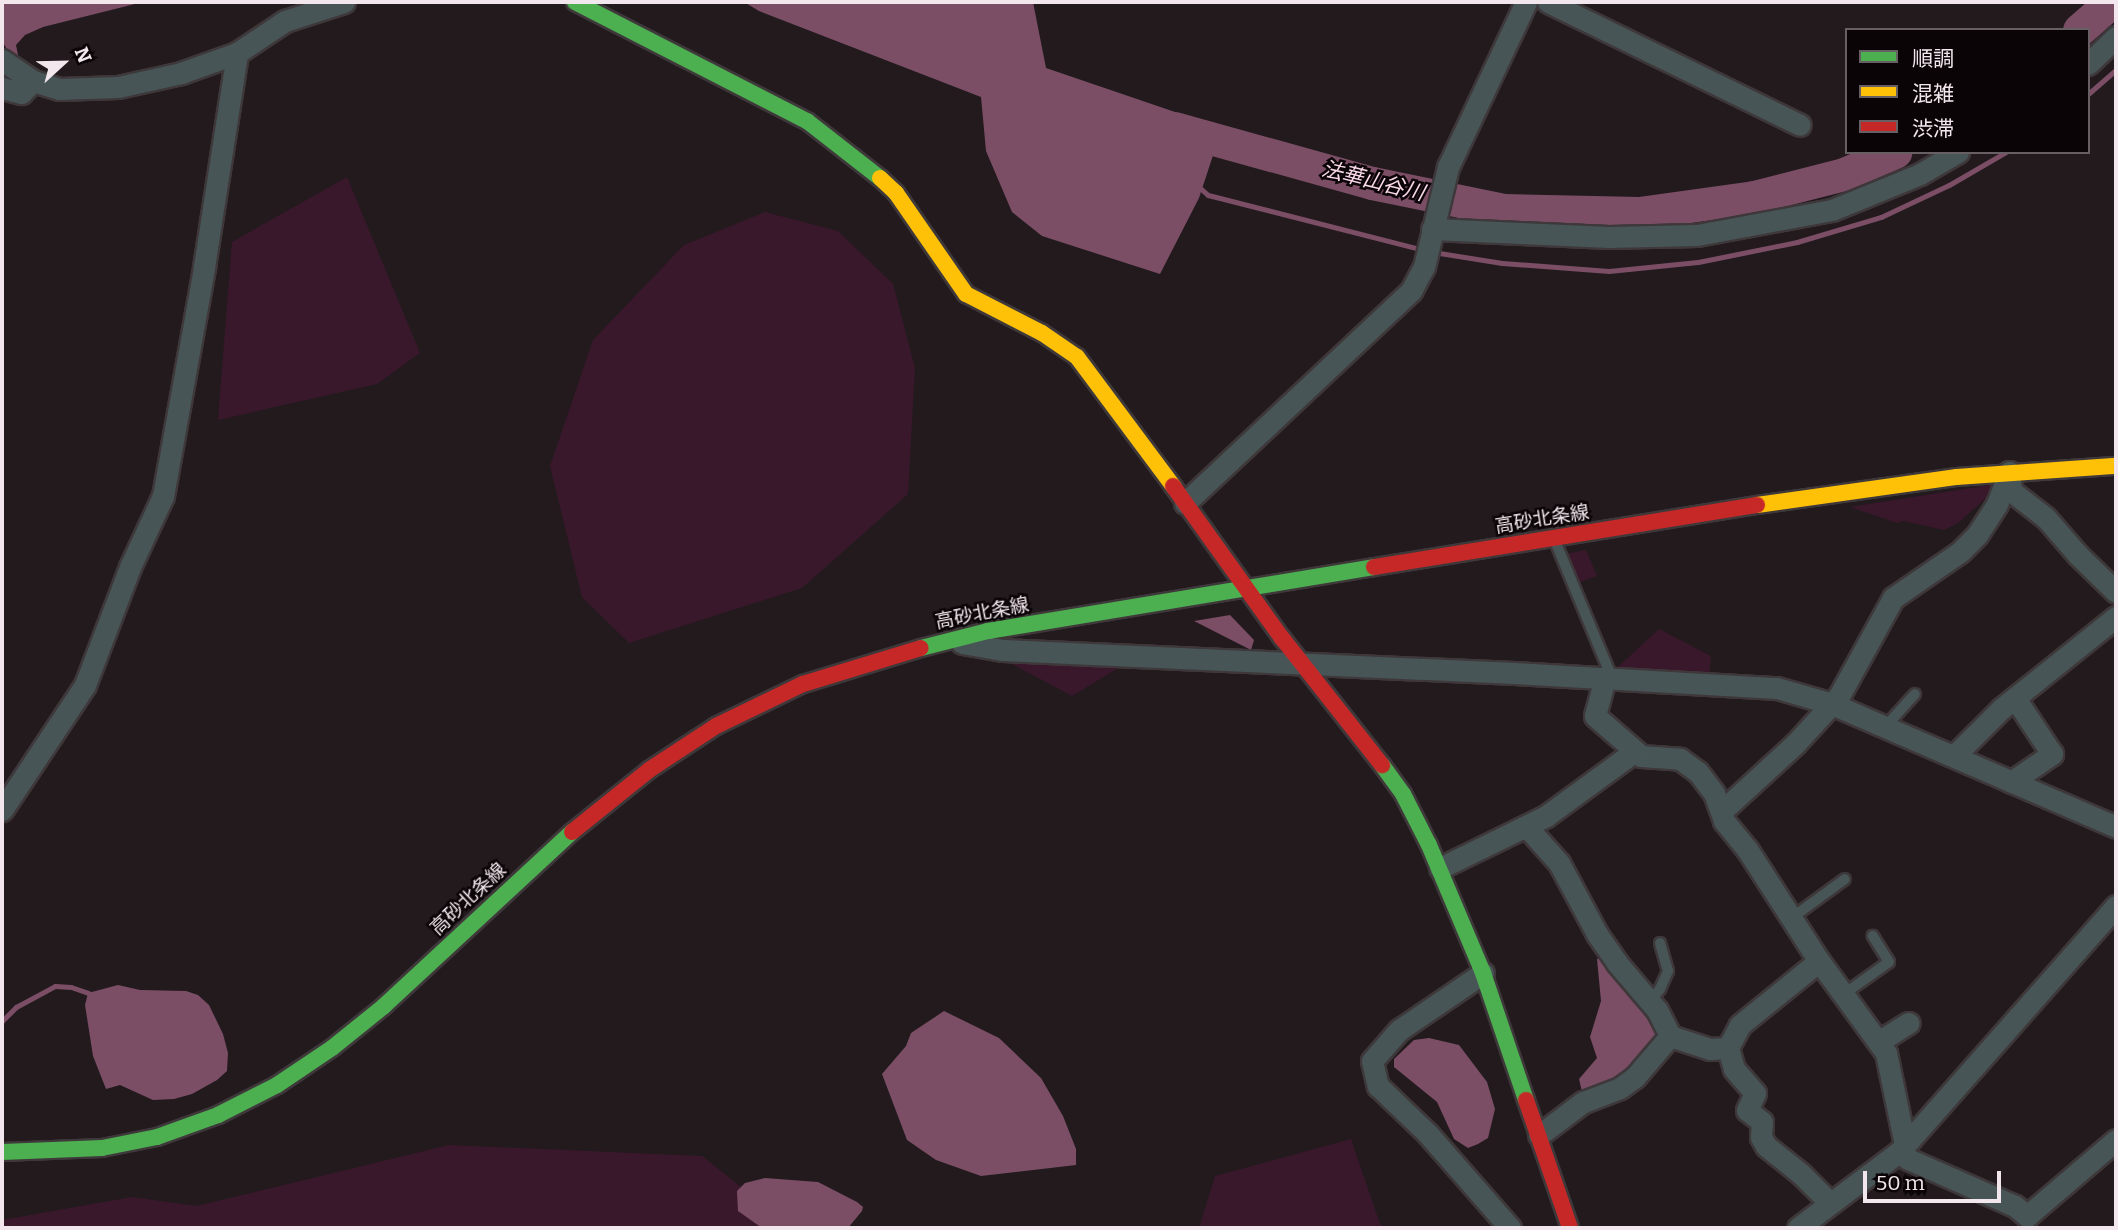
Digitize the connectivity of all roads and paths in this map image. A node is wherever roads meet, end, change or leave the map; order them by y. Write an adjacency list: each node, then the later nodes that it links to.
1 (344, 2): 6 (street)
2 (575, 2): 16 (main road)
3 (1526, 2): 13 (street)
4 (1548, 2): 11 (street)
5 (2116, 37): 8 (street)
6 (237, 53): 9 (street); 31 (street)
7 (2, 60): 9 (street)
8 (2090, 62)
9 (33, 81): 10 (street)
10 (2, 88)
11 (1800, 125)
12 (1955, 154): 13 (street)
13 (1430, 235): 16 (street)
14 (2116, 466): 15 (main road, 高砂北条線)
15 (2008, 472): 17 (main road, 高砂北条線); 19 (street); 26 (street)
16 (1185, 503): 18 (main road)
17 (1555, 538): 18 (main road, 高砂北条線); 23 (lane)
18 (1247, 589): 21 (main road, 高砂北条線); 22 (main road)
19 (2116, 592)
20 (2116, 617): 25 (street)
21 (946, 640): 22 (street); 52 (main road, 高砂北条線)
22 (1301, 662): 23 (street); 35 (main road)
23 (1609, 678): 26 (street); 28 (street)
24 (1915, 694): 27 (lane)
25 (2015, 698): 29 (street); 30 (street)
26 (1832, 704): 27 (street); 32 (street)
27 (1886, 726): 29 (street)
28 (1635, 751): 32 (street); 33 (street)
29 (1954, 756): 30 (street)
30 (2011, 782): 34 (street)
31 (2, 810)
32 (1723, 810): 38 (street)
33 (1526, 827): 35 (street); 44 (street)
34 (2116, 827)
35 (1440, 868): 42 (main road)
36 (1845, 879): 38 (lane)
37 (2116, 906): 51 (street)
38 (1793, 917): 41 (street)
39 (1873, 936): 43 (lane)
40 (1660, 943): 44 (lane)
41 (1819, 961): 43 (street); 48 (street)
42 (1483, 973): 49 (main road); 54 (street)
43 (1844, 994): 47 (street)
44 (1650, 1001): 46 (street)
45 (1908, 1023): 47 (street)
46 (1670, 1036): 48 (street); 49 (street)
47 (1878, 1042): 51 (street)
48 (1728, 1048): 53 (street)
49 (1539, 1135): 55 (main road)
50 (2116, 1140): 51 (street)
51 (1902, 1148): 53 (street)
52 (2, 1152)
53 (1830, 1203): 56 (street)
54 (1510, 1228)
55 (1570, 1228)
56 (1798, 1228)

